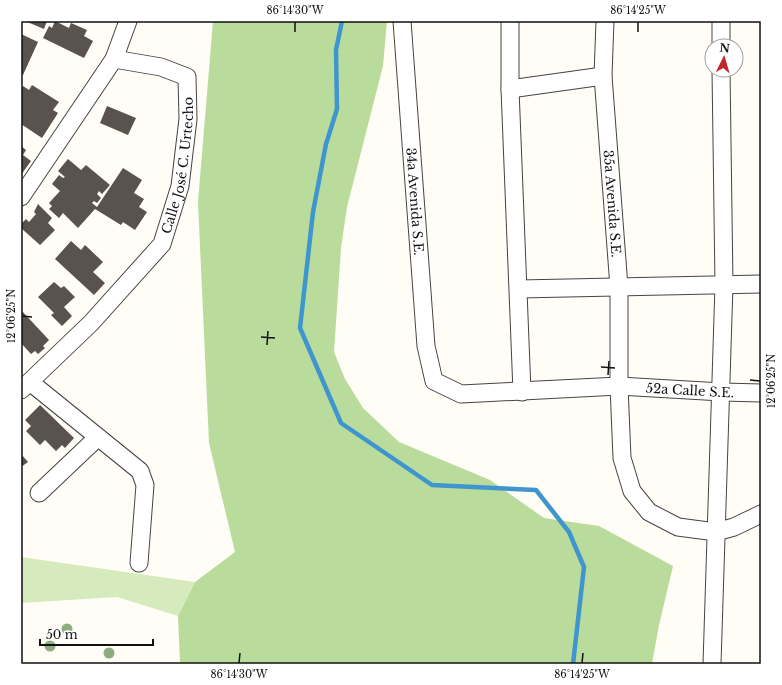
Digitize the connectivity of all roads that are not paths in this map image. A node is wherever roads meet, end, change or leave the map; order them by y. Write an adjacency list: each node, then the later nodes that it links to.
1 (128, 21): 7 (street)
2 (402, 21): 16 (street, 34a Avenida S.E.)
3 (510, 21): 10 (street)
4 (605, 21): 8 (street, 35a Avenida S.E.)
5 (720, 21): 6 (street)
6 (721, 38)
7 (114, 59): 11 (street); 17 (street, Calle José C. Urtecho)
8 (603, 76): 10 (street); 14 (street, 35a Avenida S.E.)
9 (721, 78): 13 (street)
10 (510, 89): 15 (street)
11 (21, 197)
12 (761, 284): 13 (street)
13 (724, 285): 14 (street); 20 (street)
14 (619, 287): 15 (street); 18 (street, 35a Avenida S.E.)
15 (519, 289): 19 (street)
16 (434, 381): 19 (street, 52a Calle S.E.)
17 (25, 386): 22 (street)
18 (619, 386): 19 (street, 52a Calle S.E.); 20 (street, 52a Calle S.E.); 25 (street, 35a Avenida S.E.)
19 (522, 392)
20 (722, 392): 21 (street, 52a Calle S.E.); 25 (street)
21 (761, 393)
22 (98, 436): 23 (street); 26 (street)
23 (39, 493)
24 (761, 514): 25 (street)
25 (716, 532): 27 (street)
26 (139, 563)
27 (712, 664)

